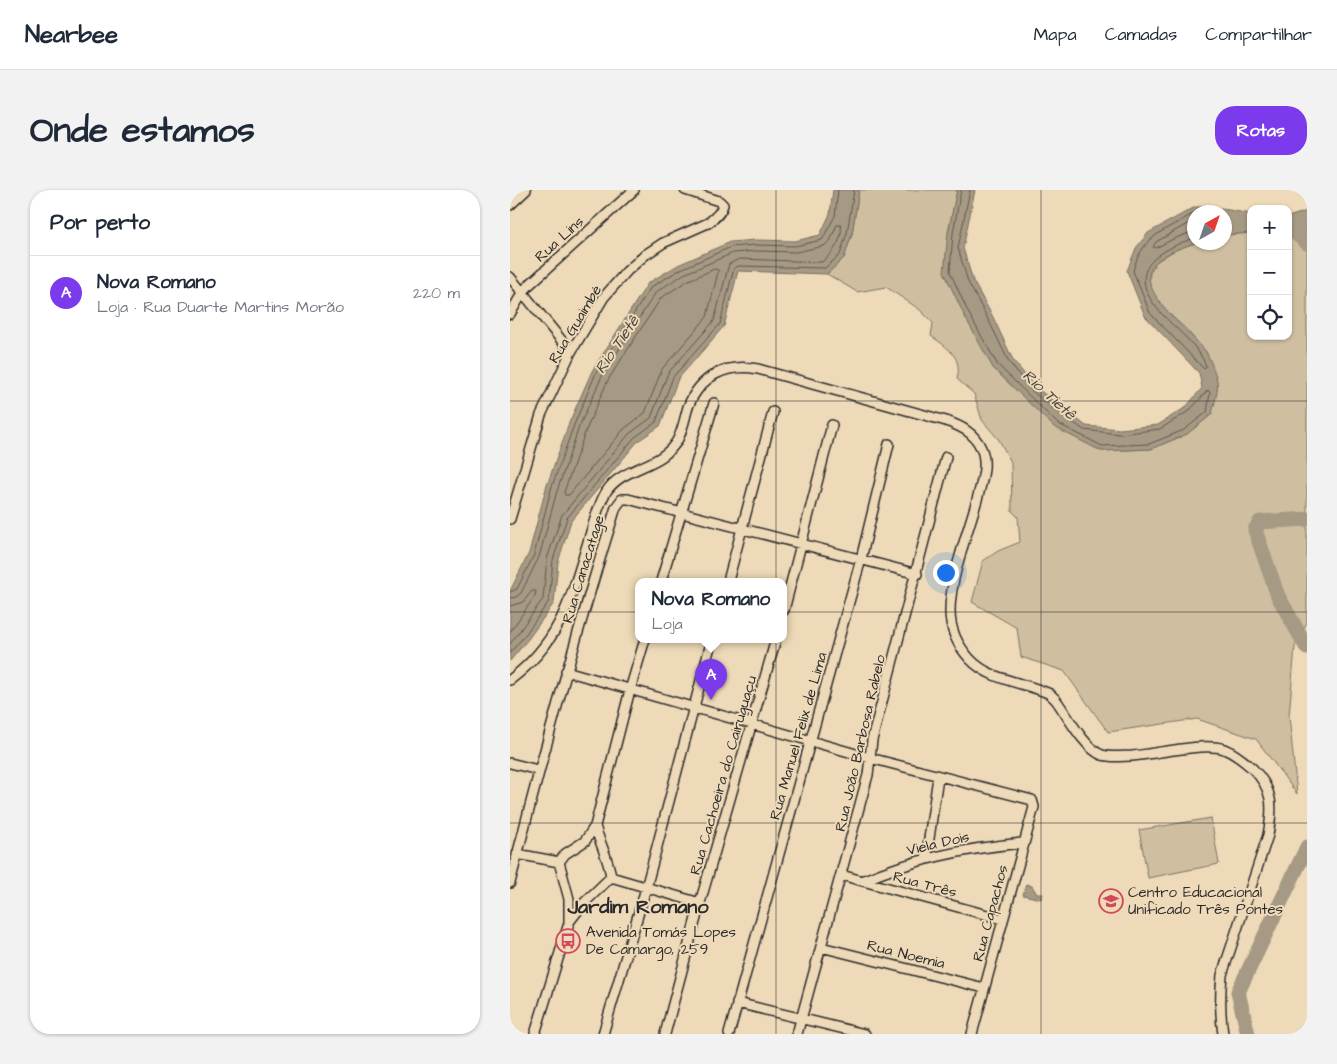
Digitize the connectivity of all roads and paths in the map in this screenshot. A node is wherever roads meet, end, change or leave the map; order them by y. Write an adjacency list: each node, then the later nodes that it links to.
1 (526, 190): 4 (street)
2 (634, 190): 6 (street, Rua Lins)
3 (685, 190): 8 (street, Rua Guaimbé)
4 (510, 205)
5 (510, 276): 6 (street)
6 (522, 292): 7 (street, Rua Lins); 8 (street)
7 (510, 314)
8 (570, 352): 15 (street, Rua Guaimbé)
9 (714, 403): 14 (street)
10 (774, 412): 16 (street)
11 (832, 425): 17 (street)
12 (889, 444): 18 (street, Rua Manuel Felix de Lima)
13 (946, 457): 19 (street, Rua João Barbosa Rabelo)
14 (681, 513): 16 (street, Rua Canacatage); 20 (street); 26 (street, Rua Canacatage)
15 (510, 519)
16 (743, 529): 17 (street, Rua Canacatage); 21 (street)
17 (802, 545): 18 (street, Rua Canacatage); 22 (street)
18 (861, 559): 19 (street, Rua Canacatage); 31 (street, Rua Manuel Felix de Lima)
19 (916, 574): 32 (street, Rua João Barbosa Rabelo)
20 (662, 578)
21 (729, 578)
22 (787, 599)
23 (644, 643): 28 (street)
24 (711, 643): 29 (street)
25 (775, 643): 30 (street, Rua Cachoeira do Cairuguaçu)
26 (566, 671): 28 (street); 34 (street, Rua Canacatage)
27 (510, 680): 64 (street)
28 (630, 690): 29 (street); 36 (street)
29 (693, 708): 30 (street); 47 (street)
30 (752, 724): 31 (street); 49 (street, Rua Cachoeira do Cairuguaçu)
31 (810, 740): 32 (street); 55 (street, Rua Manuel Felix de Lima)
32 (870, 758): 35 (street); 43 (street, Rua João Barbosa Rabelo)
33 (510, 763): 34 (street)
34 (538, 770): 40 (street, Rua Canacatage)
35 (938, 776): 38 (street, Rua Capachos); 41 (street)
36 (596, 826): 37 (street); 39 (street)
37 (584, 841): 39 (street); 42 (street)
38 (1023, 843): 41 (street, Viela Dois); 51 (street, Rua Capachos)
39 (600, 845): 44 (street)
40 (517, 854): 42 (street); 46 (street, Rua Canacatage)
41 (926, 859): 45 (street, Viela Dois)
42 (559, 862): 48 (street)
43 (841, 875): 45 (street, Rua Três); 53 (street, Rua João Barbosa Rabelo)
44 (611, 878): 47 (street); 50 (street)
45 (862, 881): 51 (street, Rua Três)
46 (510, 883)
47 (646, 888): 49 (street); 58 (street)
48 (569, 898): 50 (street); 52 (street)
49 (700, 903): 59 (street, Rua Cachoeira do Cairuguaçu)
50 (584, 904): 52 (street)
51 (1002, 919): 54 (street, Rua Capachos)
52 (569, 923): 57 (street)
53 (821, 947): 54 (street, Rua Noemia); 56 (street, Rua João Barbosa Rabelo)
54 (984, 988): 63 (street, Rua Capachos)
55 (737, 1002): 56 (street); 60 (street, Rua Manuel Felix de Lima)
56 (802, 1018): 61 (street, Rua João Barbosa Rabelo); 62 (street)
57 (535, 1034)
58 (603, 1034)
59 (665, 1034)
60 (729, 1034)
61 (797, 1034)
62 (865, 1034)
63 (972, 1034)
64 (1223, 1034)

